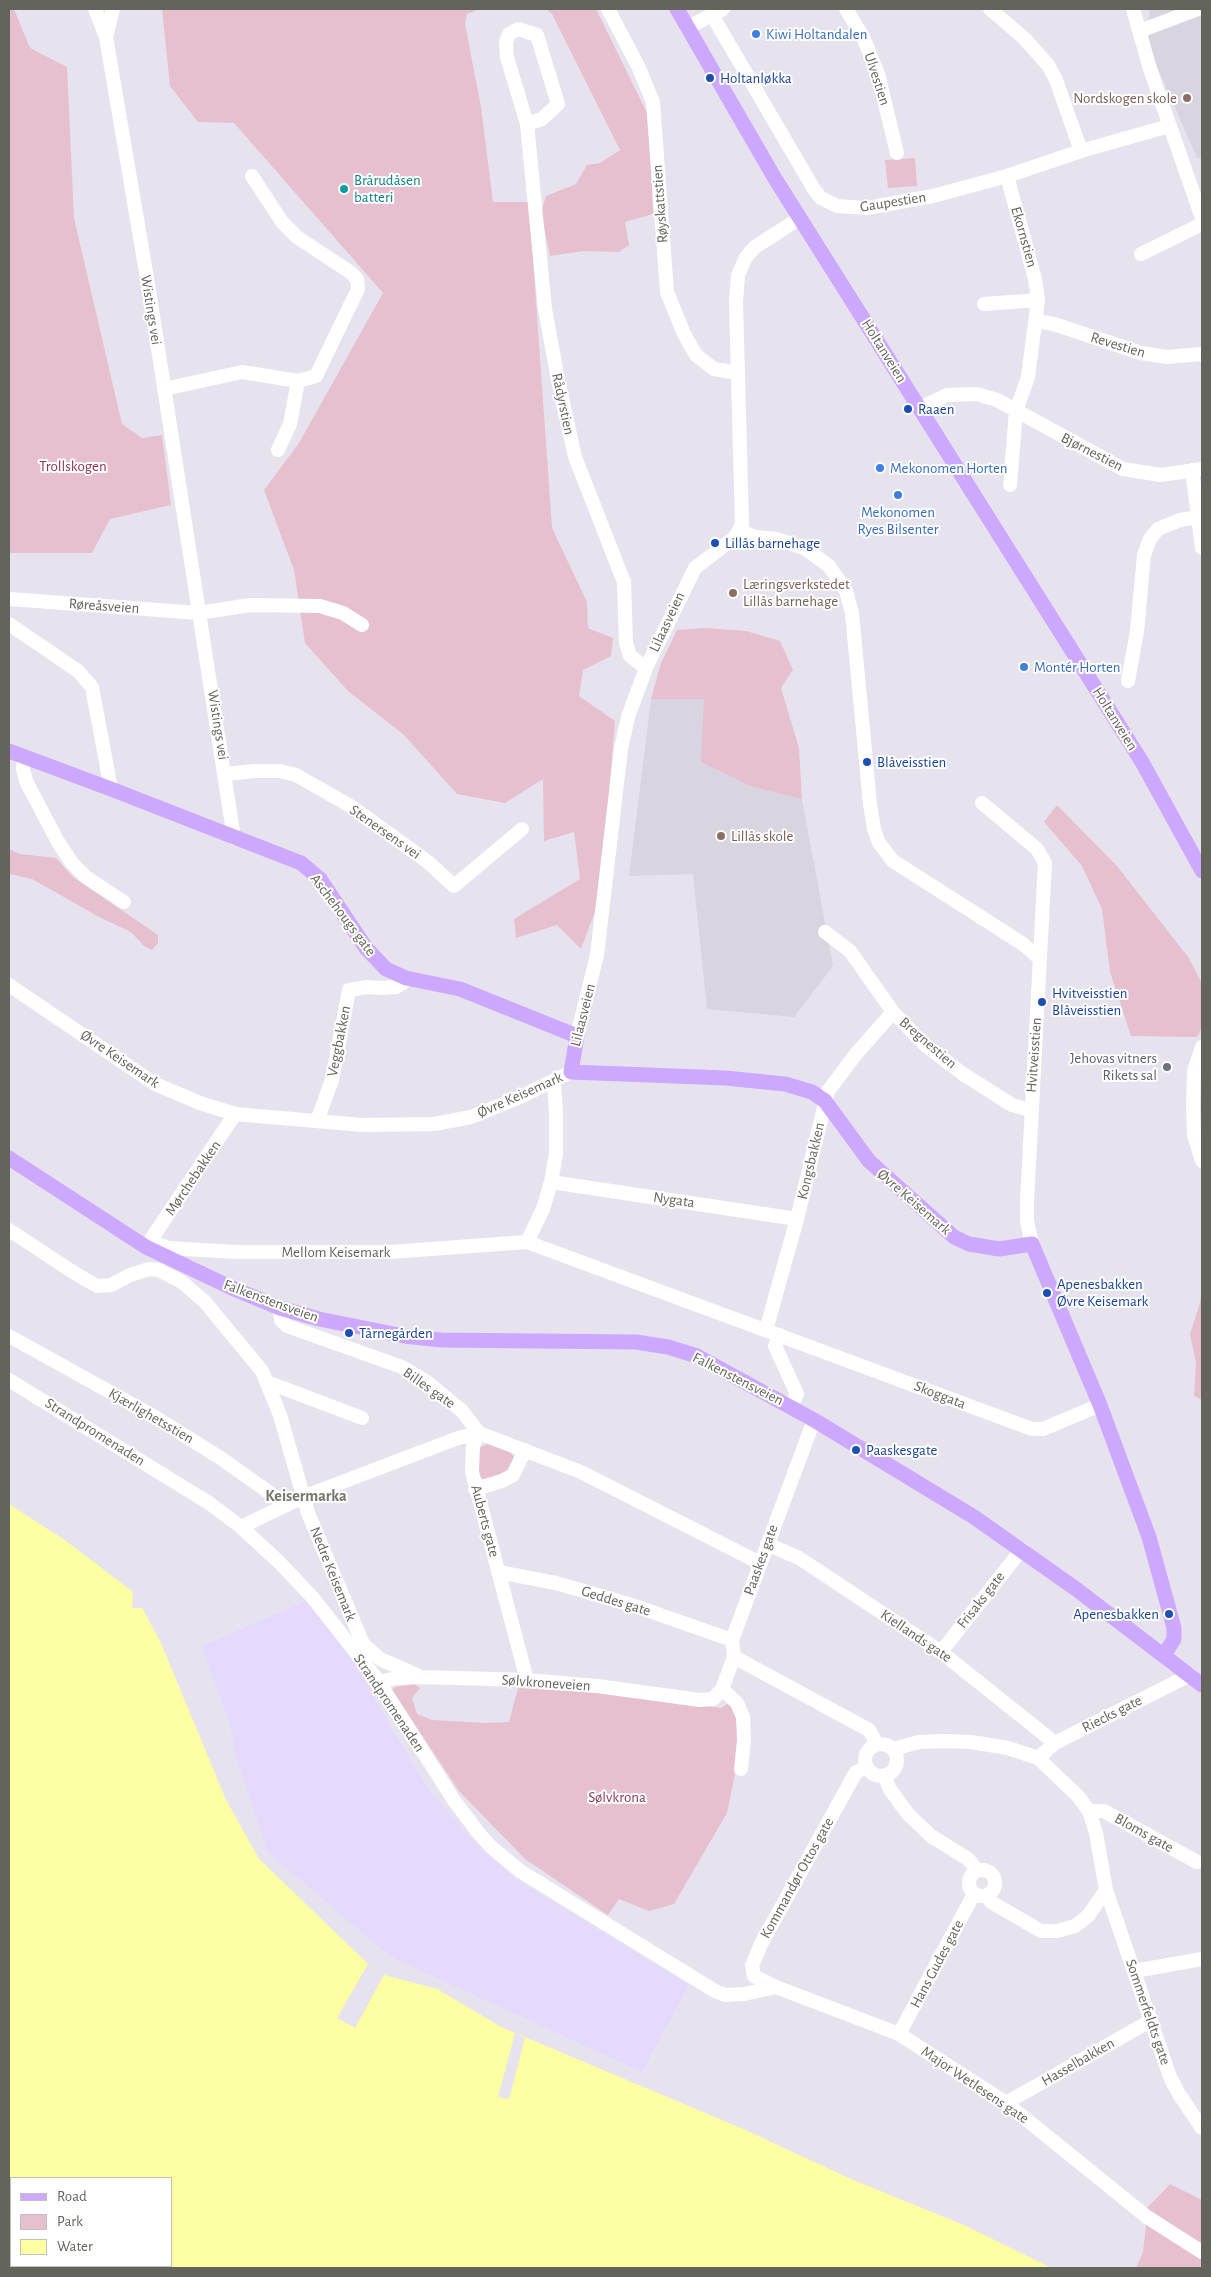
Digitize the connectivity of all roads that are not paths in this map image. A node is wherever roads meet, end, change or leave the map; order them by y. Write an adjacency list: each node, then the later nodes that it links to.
1 (95, 9): 13 (street, Wistings vei)
2 (114, 9): 13 (street)
3 (608, 9): 28 (street, Røyskattstien)
4 (677, 9): 11 (main road, Holtanveien)
5 (846, 9): 17 (street, Ulvestien)
6 (990, 9): 16 (street)
7 (1133, 9): 12 (street)
8 (1198, 9): 10 (street)
9 (717, 12): 11 (street); 19 (street, Gaupestien)
10 (1182, 12): 12 (street)
11 (687, 28): 20 (main road, Holtanveien)
12 (1140, 31): 15 (street)
13 (106, 37): 30 (street, Wistings vei)
14 (527, 124): 14 (street, Rådyrstien); 43 (street, Rådyrstien)
15 (1169, 126): 16 (street, Gaupestien); 21 (street)
16 (1080, 151): 19 (street, Gaupestien)
17 (897, 153)
18 (252, 176): 29 (street)
19 (1007, 176): 24 (street, Ekornstien)
20 (800, 218): 28 (street); 31 (main road, Holtanveien)
21 (1202, 218)
22 (1202, 224): 23 (street)
23 (1141, 254)
24 (1038, 300): 25 (street); 26 (street, Ekornstien)
25 (984, 304)
26 (1036, 321): 27 (street, Revestien); 32 (street, Ekornstien)
27 (1202, 354)
28 (738, 372): 37 (street)
29 (298, 381): 30 (street); 33 (street)
30 (164, 389): 40 (street, Wistings vei)
31 (920, 408): 32 (street, Bjørnestien); 52 (main road, Holtanveien)
32 (1016, 410): 34 (street, Bjørnestien); 35 (street)
33 (278, 450)
34 (1197, 469): 36 (street)
35 (1010, 485)
36 (1198, 517): 38 (street); 44 (street)
37 (740, 531): 43 (street, Lilaasveien); 55 (street)
38 (1202, 548)
39 (9, 599): 40 (street, Røreåsveien)
40 (199, 613): 42 (street); 47 (street, Wistings vei)
41 (9, 624): 48 (street)
42 (362, 624)
43 (646, 668): 59 (street, Lilaasveien)
44 (1128, 681)
45 (9, 751): 46 (main road, Aschehougs gate)
46 (24, 759): 48 (main road, Aschehougs gate); 53 (street)
47 (226, 774): 50 (street, Stenersens vei); 51 (street, Wistings vei)
48 (111, 789): 51 (main road, Aschehougs gate)
49 (982, 803): 55 (street, Hvitveisstien)
50 (522, 829)
51 (234, 838): 56 (main road, Aschehougs gate)
52 (1202, 871)
53 (124, 902)
54 (824, 932): 58 (street, Bregnestien)
55 (1039, 958): 64 (street, Hvitveisstien)
56 (406, 978): 59 (main road, Aschehougs gate); 66 (street, Veggbakken)
57 (9, 985): 65 (street, Øvre Keisemark)
58 (893, 1012): 63 (street, Kongsbakken); 64 (street, Bregnestien)
59 (578, 1036): 61 (main road, Lilaasveien)
60 (1202, 1047): 68 (street)
61 (571, 1072): 62 (street, Øvre Keisemark); 63 (main road, Øvre Keisemark)
62 (554, 1081): 66 (street, Øvre Keisemark); 69 (street)
63 (825, 1101): 70 (street, Kongsbakken); 74 (main road, Øvre Keisemark)
64 (1030, 1110): 74 (street, Hvitveisstien)
65 (235, 1114): 66 (street, Øvre Keisemark); 73 (street, Mørchebakken)
66 (317, 1121)
67 (9, 1158): 73 (main road, Mellom Keisemark)
68 (1202, 1161)
69 (551, 1182): 70 (street, Nygata); 72 (street)
70 (797, 1219): 76 (street, Kongsbakken)
71 (9, 1230): 80 (street, Nedre Keisemark)
72 (527, 1242): 73 (street, Mellom Keisemark); 76 (street, Skoggata)
73 (148, 1244): 75 (main road, Falkenstensveien)
74 (1032, 1244): 81 (main road)
75 (280, 1308): 82 (main road, Falkenstensveien); 85 (street, Billes gate)
76 (766, 1330): 77 (street, Skoggata)
77 (780, 1335): 81 (street, Skoggata); 82 (street)
78 (9, 1336): 89 (street, Kjærlighetsstien)
79 (9, 1380): 90 (street, Strandpromenaden)
80 (267, 1382): 83 (street); 88 (street, Nedre Keisemark)
81 (1100, 1405): 97 (main road)
82 (791, 1406): 84 (main road, Falkenstensveien)
83 (362, 1418)
84 (814, 1420): 91 (street, Paaskes gate); 92 (main road, Falkenstensveien)
85 (478, 1433): 86 (street); 87 (street, Auberts gate); 88 (street)
86 (524, 1450): 87 (street); 93 (street)
87 (475, 1489): 94 (street, Auberts gate)
88 (303, 1497): 89 (street); 100 (street, Nedre Keisemark)
89 (287, 1504): 90 (street)
90 (241, 1527): 102 (street, Strandpromenaden)
91 (767, 1544): 93 (street, Paaskes gate); 96 (street, Kiellands gate)
92 (1022, 1549): 96 (street, Frisaks gate); 97 (main road, Falkenstensveien)
93 (760, 1563): 95 (street, Paaskes gate)
94 (498, 1572): 95 (street, Geddes gate); 101 (street, Auberts gate)
95 (732, 1640): 98 (street, Paaskes gate)
96 (941, 1652): 105 (street, Kiellands gate)
97 (1164, 1655): 99 (main road, Falkenstensveien)
98 (734, 1658): 104 (street, Paaskes gate); 106 (street)
99 (1190, 1675): 103 (main road, Falkenstensveien); 105 (street, Riecks gate)
100 (421, 1677): 101 (street, Sølvkroneveien); 102 (street, Sølvkroneveien)
101 (527, 1680): 104 (street, Sølvkroneveien)
102 (379, 1682): 119 (street, Strandpromenaden)
103 (1202, 1685)
104 (717, 1694): 110 (street)
105 (1055, 1743): 108 (street, Riecks gate)
106 (876, 1744): 107 (street); 109 (street)
107 (893, 1749): 108 (street); 111 (street)
108 (1038, 1758): 112 (street, Sommerfeldts gate)
109 (867, 1767): 111 (street); 119 (street, Kommandør Ottos gate)
110 (741, 1769)
111 (885, 1776): 114 (street)
112 (1088, 1811): 113 (street, Bloms gate); 115 (street, Sommerfeldts gate)
113 (1197, 1862)
114 (977, 1870): 116 (street); 116 (street)
115 (1106, 1890): 116 (street); 118 (street, Sommerfeldts gate)
116 (981, 1895): 121 (street, Hans Gudes gate)
117 (1202, 1960): 118 (street)
118 (1134, 1971): 120 (street, Sommerfeldts gate)
119 (776, 1987): 121 (street, Major Wetlesens gate)
120 (1150, 2021): 122 (street, Hasselbakken); 123 (street, Sommerfeldts gate)
121 (899, 2034): 122 (street, Major Wetlesens gate)
122 (1006, 2103): 124 (street, Major Wetlesens gate)
123 (1202, 2128)
124 (1202, 2252)

